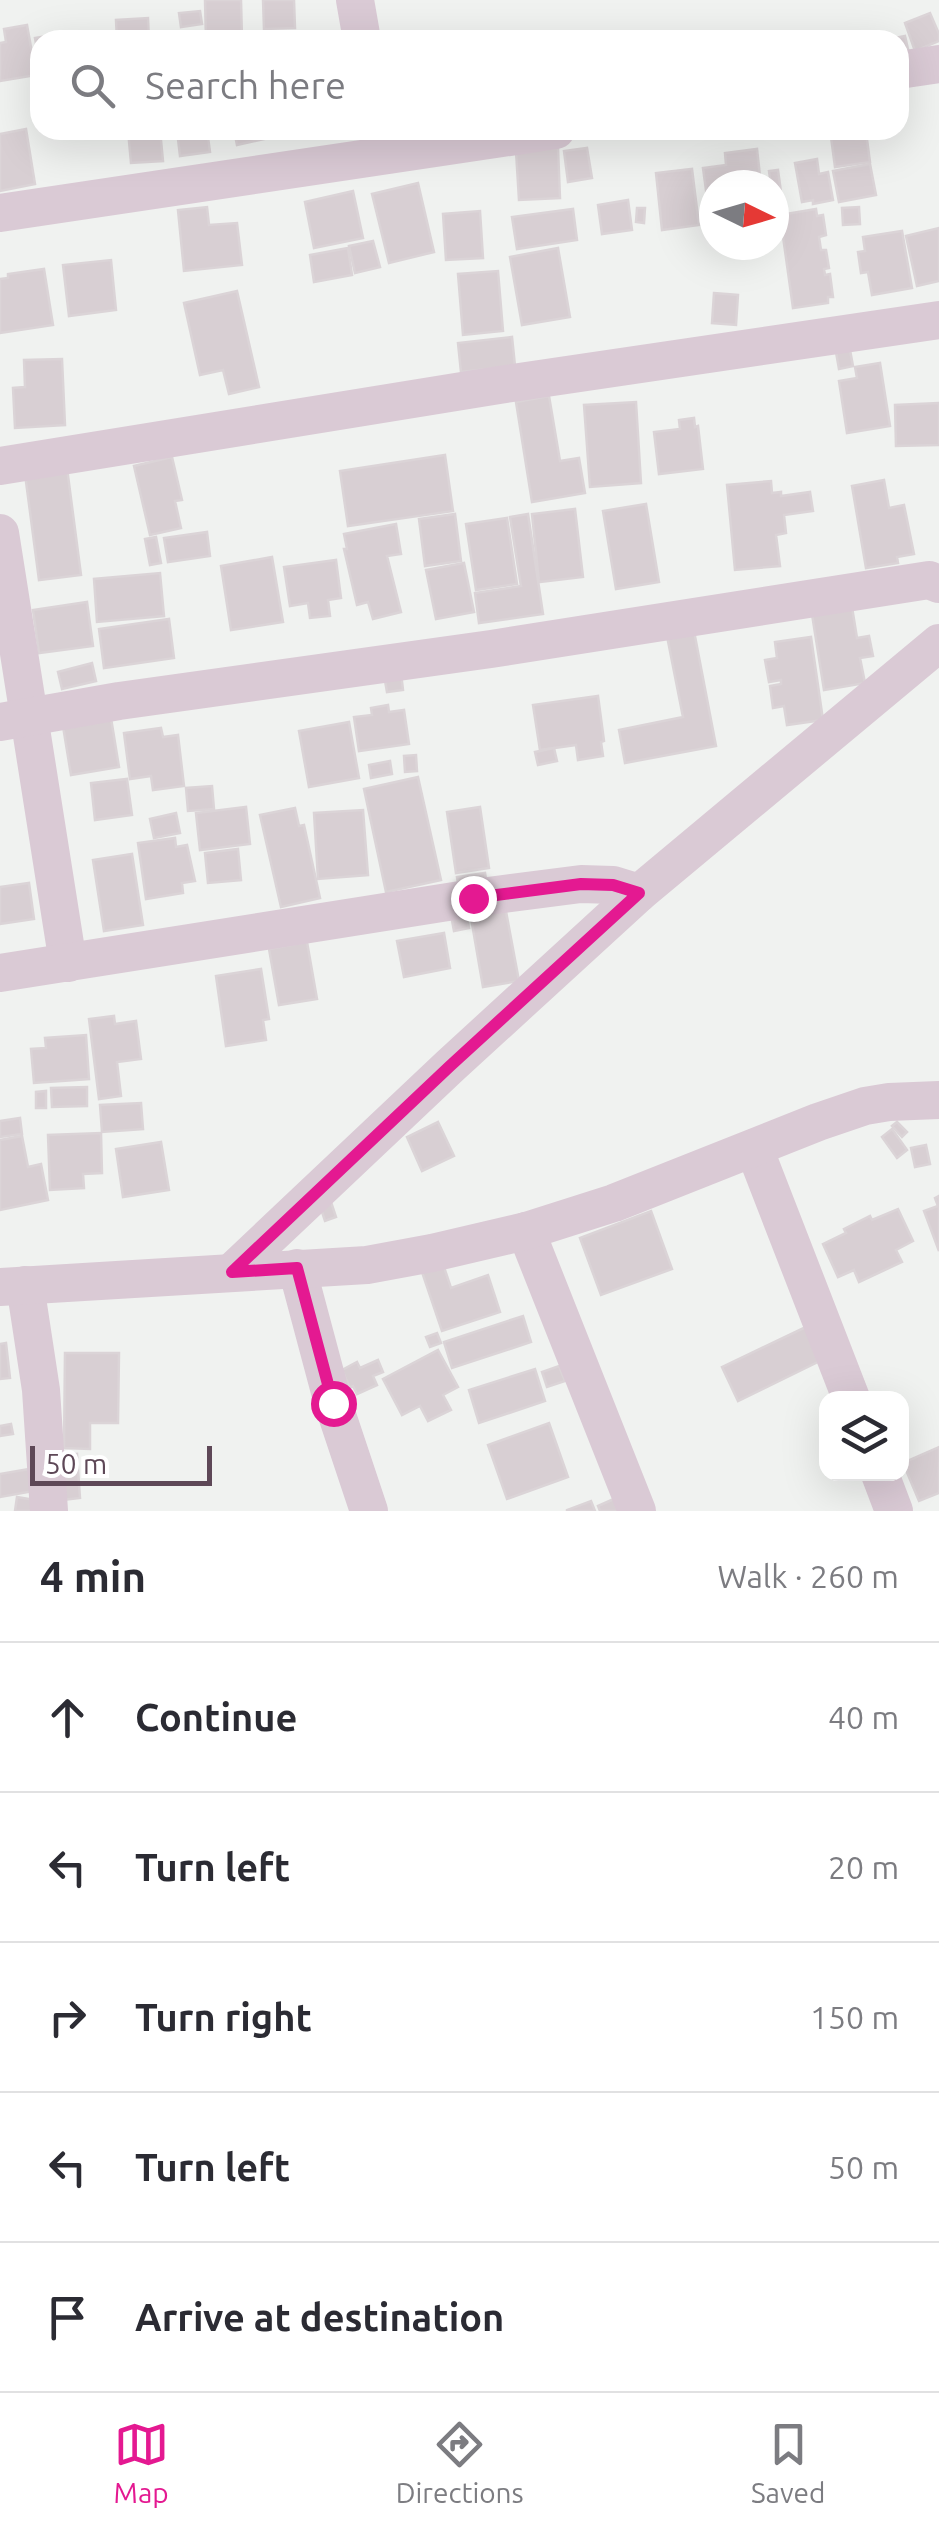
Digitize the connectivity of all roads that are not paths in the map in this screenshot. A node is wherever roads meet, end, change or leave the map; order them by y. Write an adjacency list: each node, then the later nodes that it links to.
1 (355, 0): 2 (street)
2 (360, 30)
3 (939, 64): 4 (street)
4 (909, 68)
5 (425, 140): 6 (street)
6 (373, 144): 7 (street)
7 (0, 213)
8 (939, 320): 9 (street)
9 (0, 466)
10 (0, 533): 13 (street)
11 (939, 584): 13 (street)
12 (939, 643): 14 (street)
13 (15, 720): 15 (street)
14 (639, 893): 15 (street); 21 (street)
15 (68, 963): 16 (street)
16 (0, 973)
17 (939, 1100): 18 (street)
18 (754, 1148): 19 (street); 23 (street)
19 (526, 1231): 20 (street); 27 (street)
20 (297, 1268): 21 (street); 26 (street)
21 (232, 1272): 22 (street)
22 (13, 1286): 25 (street)
23 (848, 1391)
24 (883, 1481): 28 (street)
25 (49, 1511)
26 (369, 1511)
27 (636, 1511)
28 (894, 1511)

